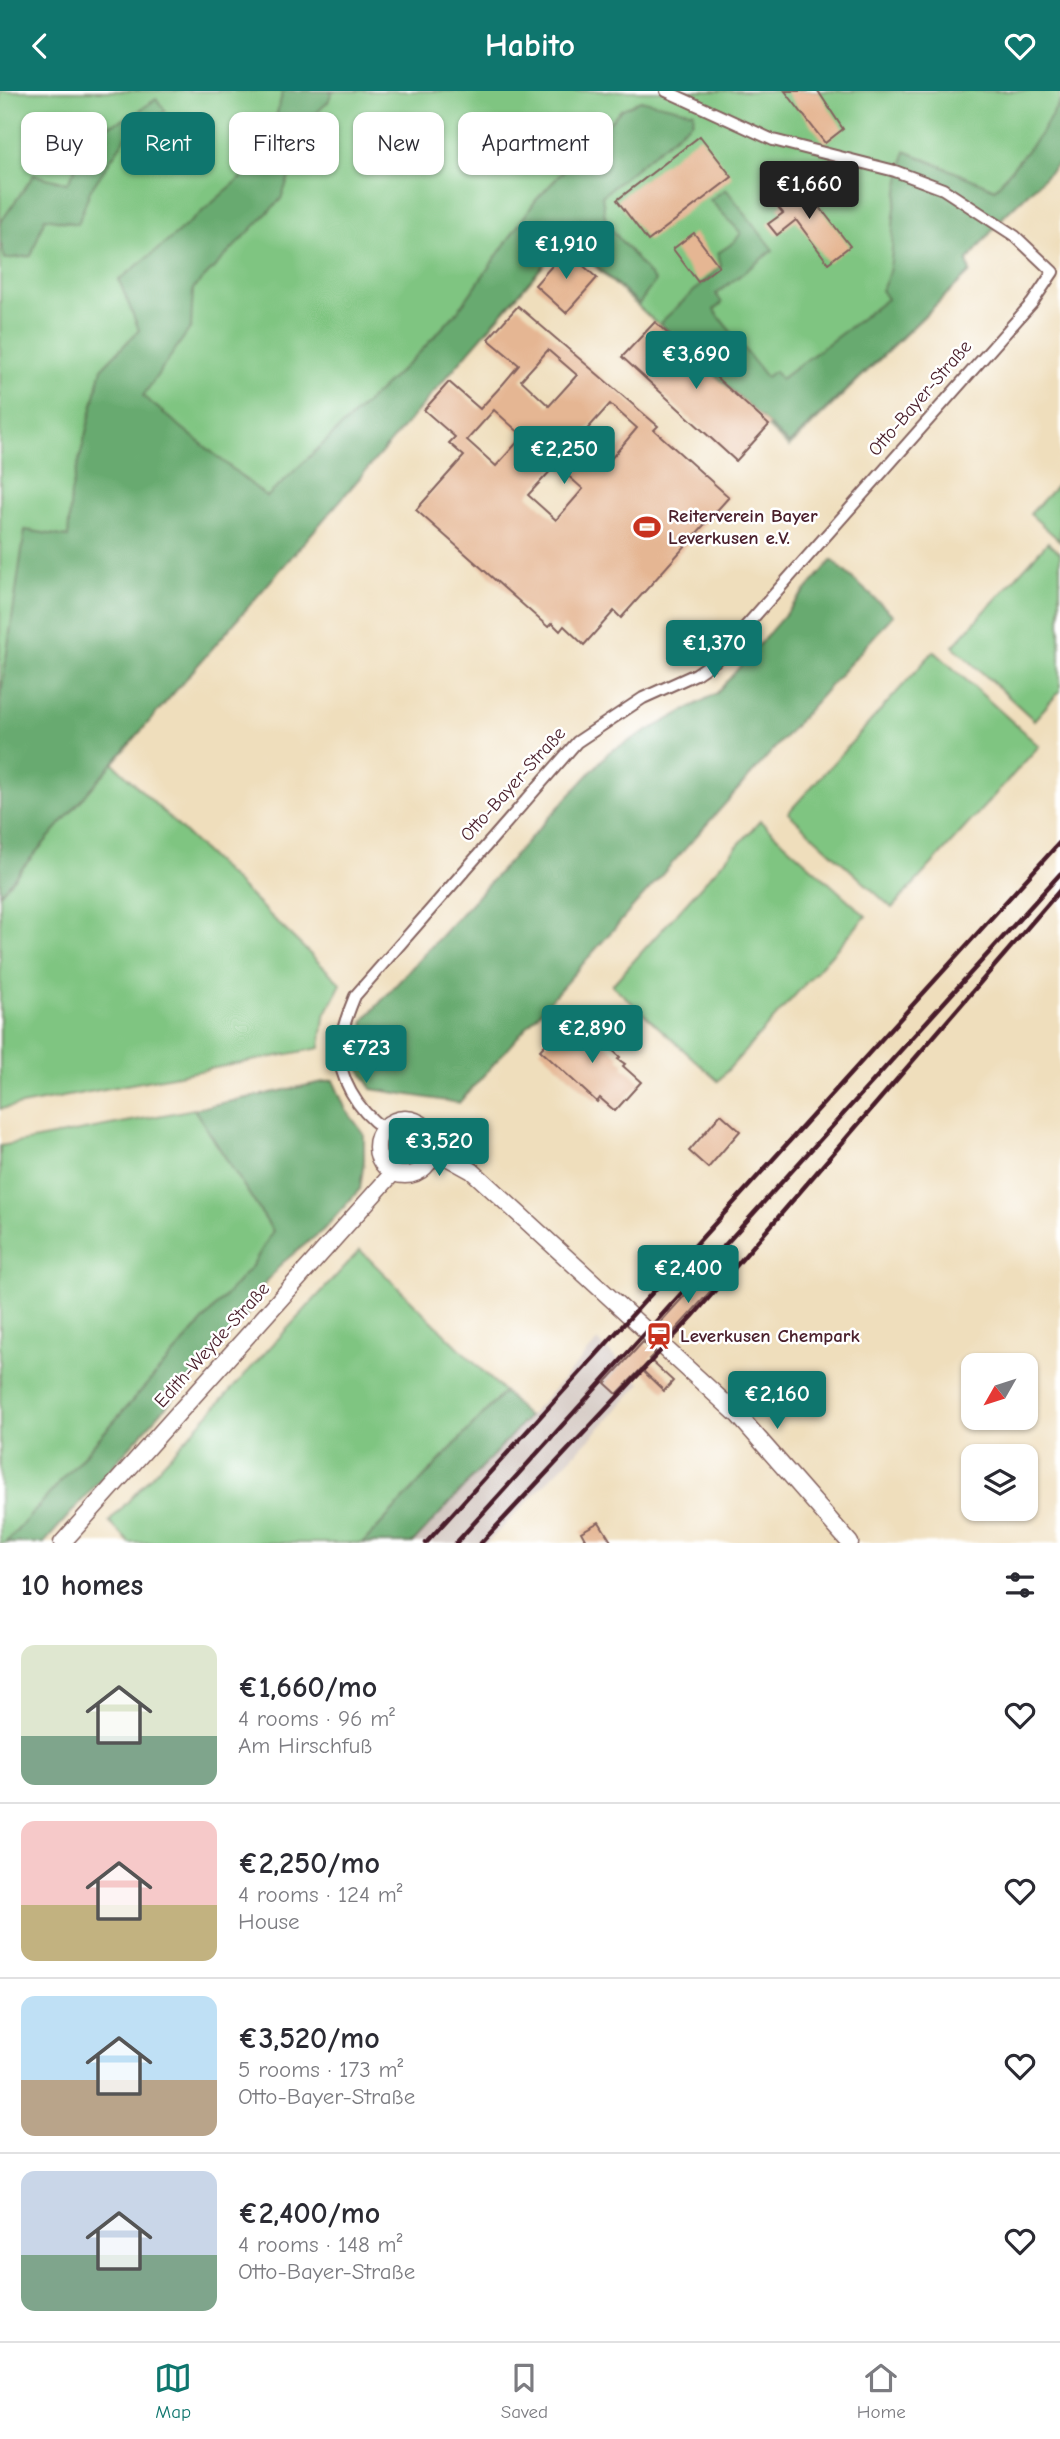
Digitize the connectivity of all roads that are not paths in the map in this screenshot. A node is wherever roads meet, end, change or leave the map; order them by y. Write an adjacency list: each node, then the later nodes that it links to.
1 (666, 91): 2 (street, Otto-Bayer-Straße)
2 (383, 1129): 3 (street); 4 (street)
3 (434, 1150): 4 (street); 6 (street)
4 (392, 1174): 5 (street, Edith-Weyde-Straße)
5 (62, 1543)
6 (850, 1543)

